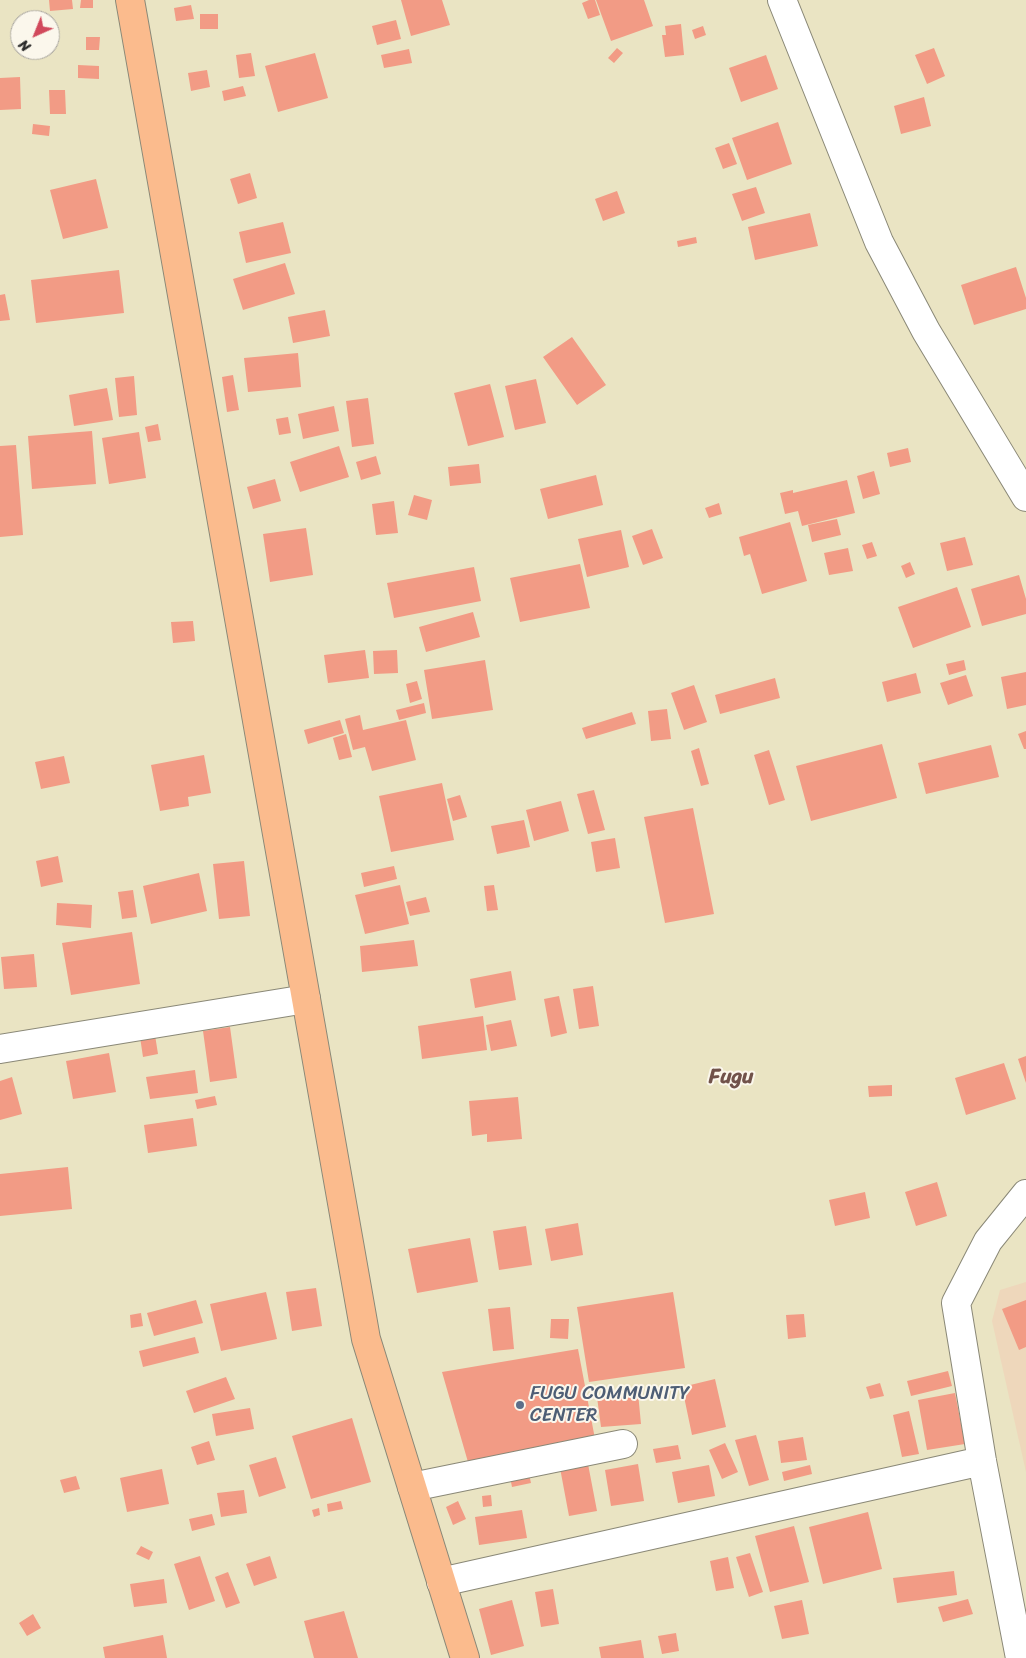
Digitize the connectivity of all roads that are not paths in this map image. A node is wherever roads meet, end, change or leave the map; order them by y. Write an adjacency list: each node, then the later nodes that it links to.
1 (130, 0): 4 (main road)
2 (782, 0): 3 (street)
3 (1026, 497)
4 (306, 999): 5 (street); 9 (main road)
5 (0, 1048)
6 (1026, 1194): 8 (street)
7 (623, 1444): 9 (street)
8 (982, 1460): 10 (street); 12 (street)
9 (412, 1487): 10 (main road)
10 (441, 1582): 11 (main road)
11 (465, 1658)
12 (1020, 1658)

